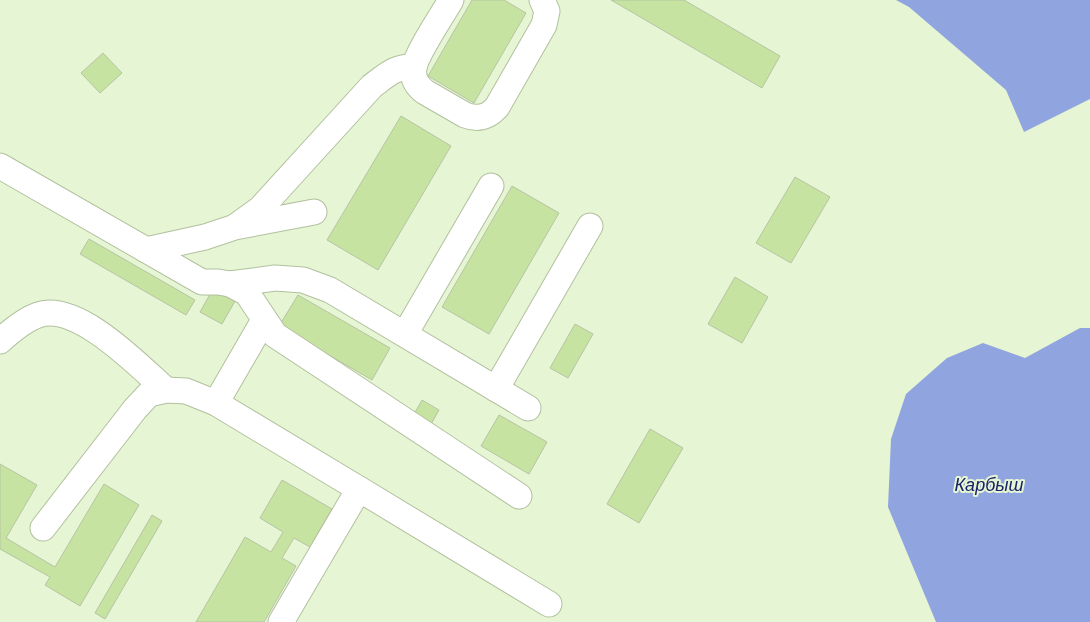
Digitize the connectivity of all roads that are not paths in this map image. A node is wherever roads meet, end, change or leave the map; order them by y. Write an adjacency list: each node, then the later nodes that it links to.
1 (451, 0): 3 (lane)
2 (542, 0): 3 (lane)
3 (414, 67): 8 (lane)
4 (0, 166): 9 (lane)
5 (491, 186): 12 (lane)
6 (314, 212): 8 (lane)
7 (590, 226): 14 (lane)
8 (235, 227): 9 (lane)
9 (146, 250): 10 (lane)
10 (230, 284): 11 (lane); 12 (lane)
11 (264, 320): 16 (lane); 19 (lane)
12 (405, 334): 14 (lane)
13 (0, 341): 15 (lane)
14 (496, 388): 17 (lane)
15 (166, 390): 16 (lane); 20 (lane)
16 (216, 403): 18 (lane)
17 (528, 408)
18 (358, 489): 21 (lane); 22 (lane)
19 (518, 496)
20 (43, 528)
21 (549, 604)
22 (281, 622)

